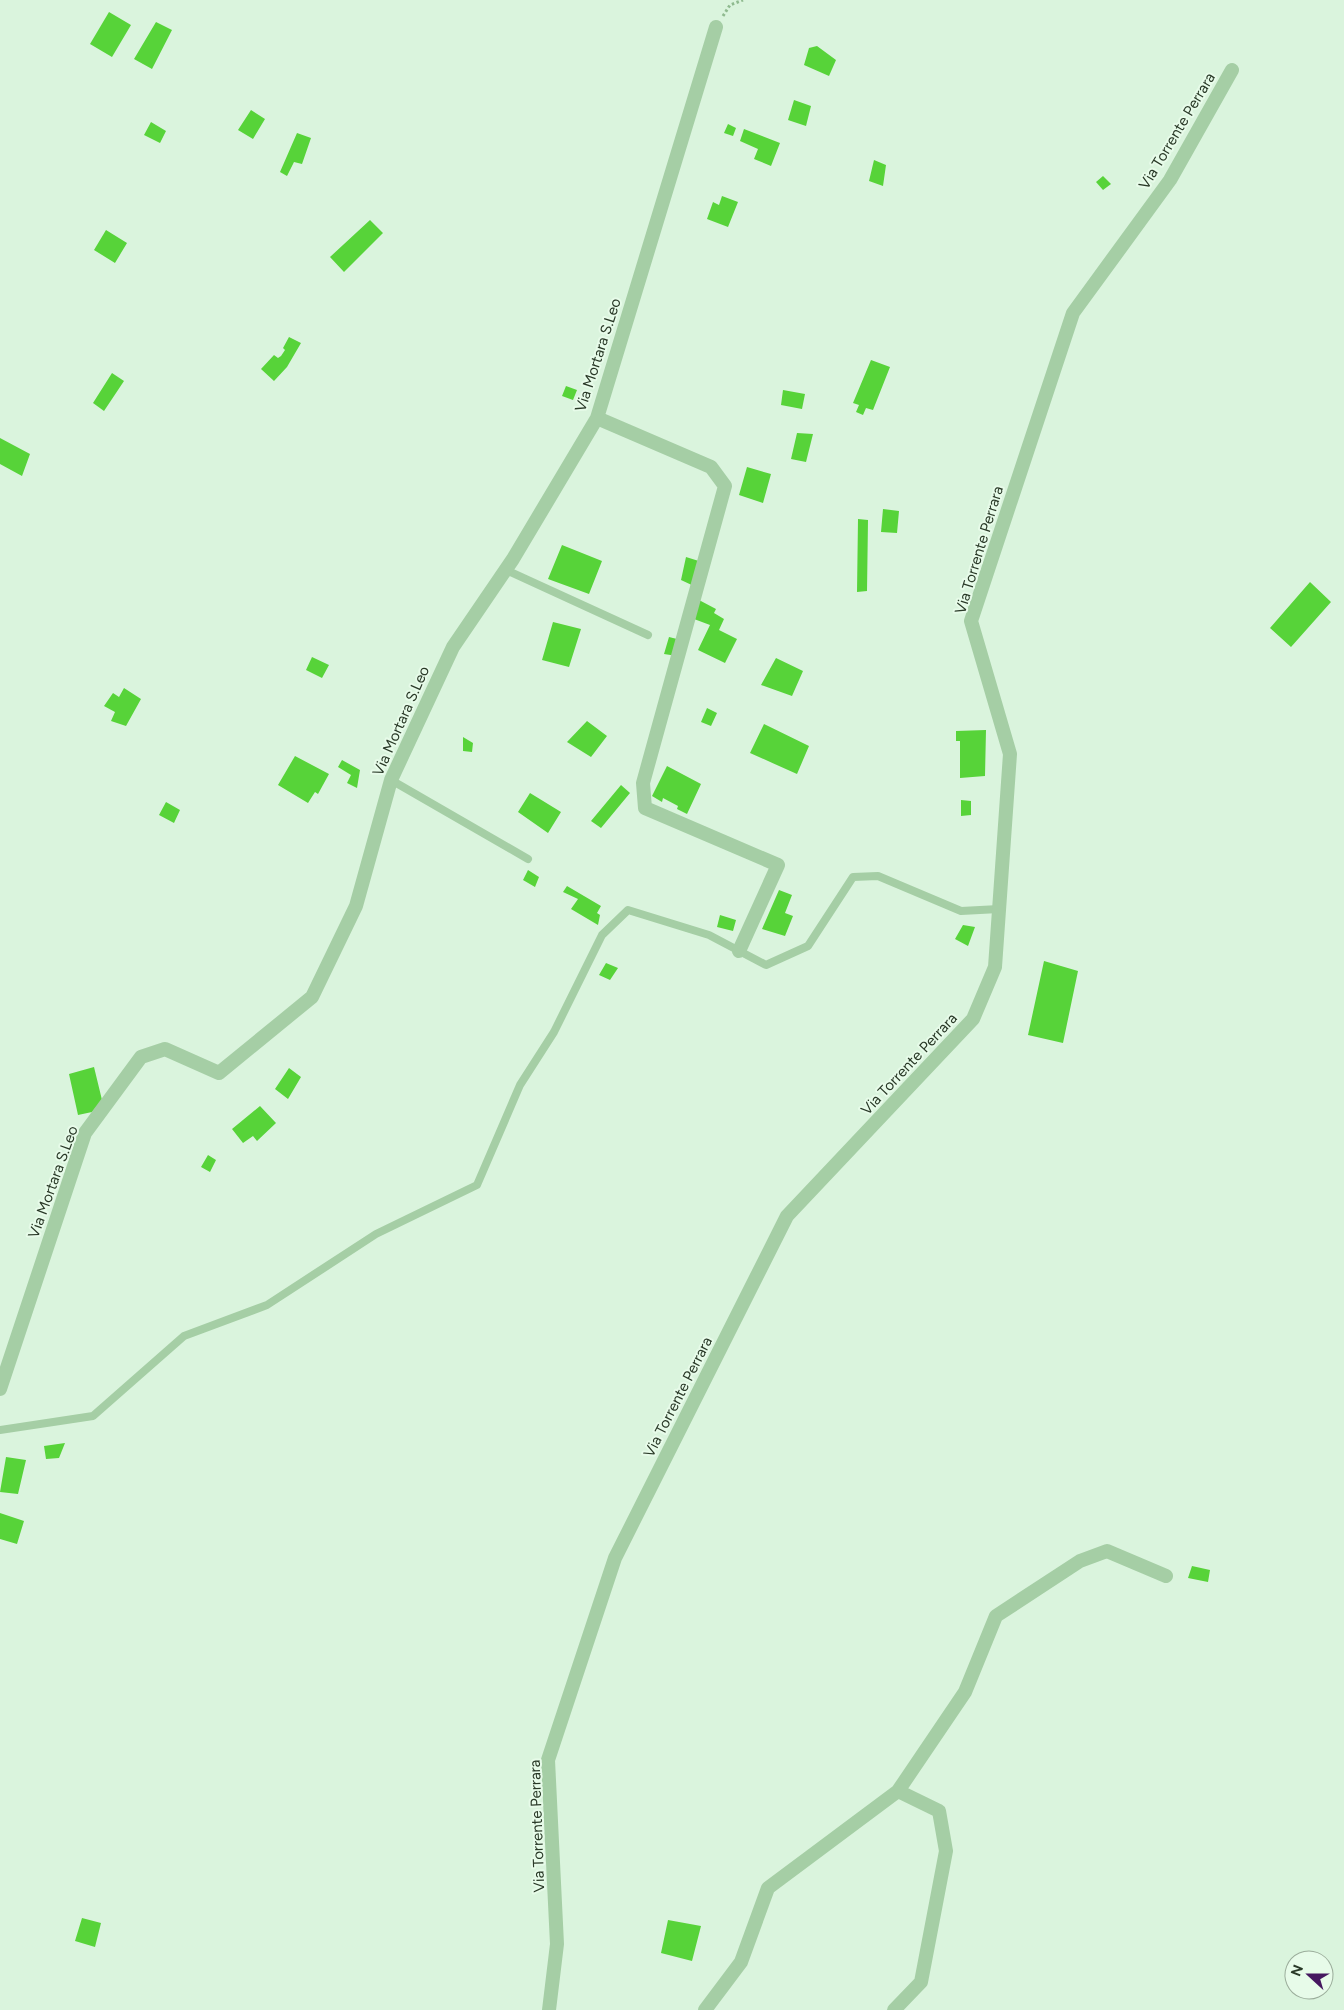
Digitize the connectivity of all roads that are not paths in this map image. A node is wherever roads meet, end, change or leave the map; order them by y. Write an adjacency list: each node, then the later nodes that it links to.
1 (716, 28): 3 (street, Via Mortara S.Leo)
2 (1232, 70): 8 (street, Via Torrente Perrara)
3 (597, 418): 4 (street, Via Mortara S.Leo); 9 (street)
4 (506, 570): 5 (lane); 6 (street, Via Mortara S.Leo)
5 (648, 635)
6 (391, 780): 7 (lane); 10 (street, Via Mortara S.Leo)
7 (528, 858)
8 (999, 909): 9 (lane); 14 (street, Via Torrente Perrara)
9 (739, 951): 11 (lane)
10 (0, 1389)
11 (0, 1430)
12 (1166, 1576): 13 (street)
13 (898, 1791): 15 (street); 16 (street)
14 (549, 2010)
15 (704, 2010)
16 (894, 2010)

